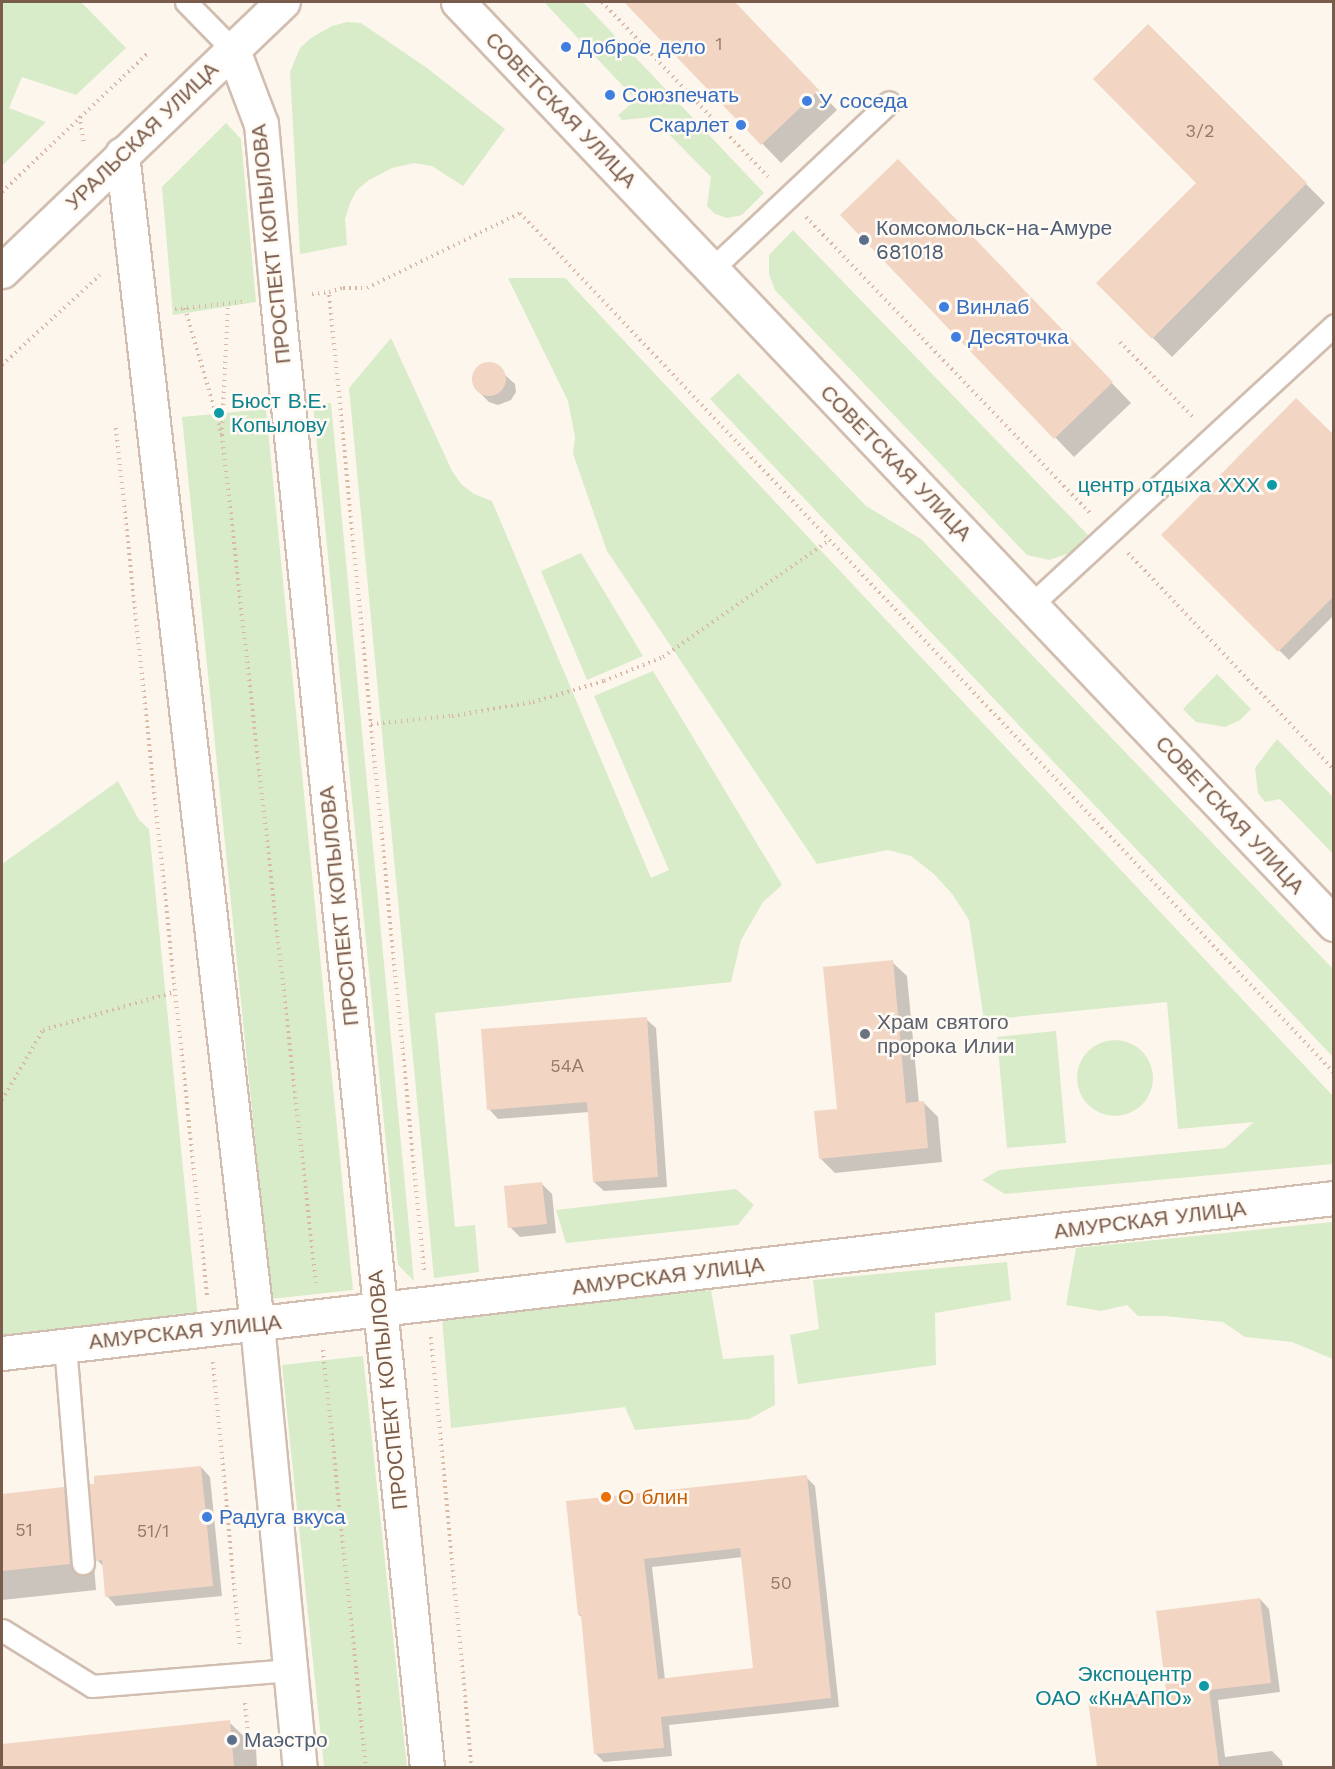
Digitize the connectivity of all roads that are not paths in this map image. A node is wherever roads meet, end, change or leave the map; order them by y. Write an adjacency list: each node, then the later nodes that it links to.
1 (186, 2): 4 (lane)
2 (283, 2): 4 (street, УРАЛЬСКАЯ УЛИЦА)
3 (458, 2): 7 (street, СОВЕТСКАЯ УЛИЦА)
4 (232, 50): 6 (street, УРАЛЬСКАЯ УЛИЦА); 13 (street, ПРОСПЕКТ КОПЫЛОВА)
5 (889, 102): 7 (lane)
6 (122, 154): 8 (street, УРАЛЬСКАЯ УЛИЦА); 14 (street)
7 (712, 269): 10 (street, СОВЕТСКАЯ УЛИЦА)
8 (2, 270)
9 (1334, 325): 10 (lane)
10 (1031, 605): 11 (street, СОВЕТСКАЯ УЛИЦА)
11 (1334, 924)
12 (1334, 1198): 13 (street, АМУРСКАЯ УЛИЦА)
13 (380, 1310): 14 (street, АМУРСКАЯ УЛИЦА); 21 (street, ПРОСПЕКТ КОПЫЛОВА)
14 (257, 1324): 15 (street, АМУРСКАЯ УЛИЦА); 19 (street)
15 (65, 1345): 16 (street, АМУРСКАЯ УЛИЦА); 17 (lane)
16 (2, 1353)
17 (83, 1563)
18 (2, 1630): 19 (lane)
19 (290, 1670): 20 (street)
20 (300, 1767)
21 (428, 1767)

